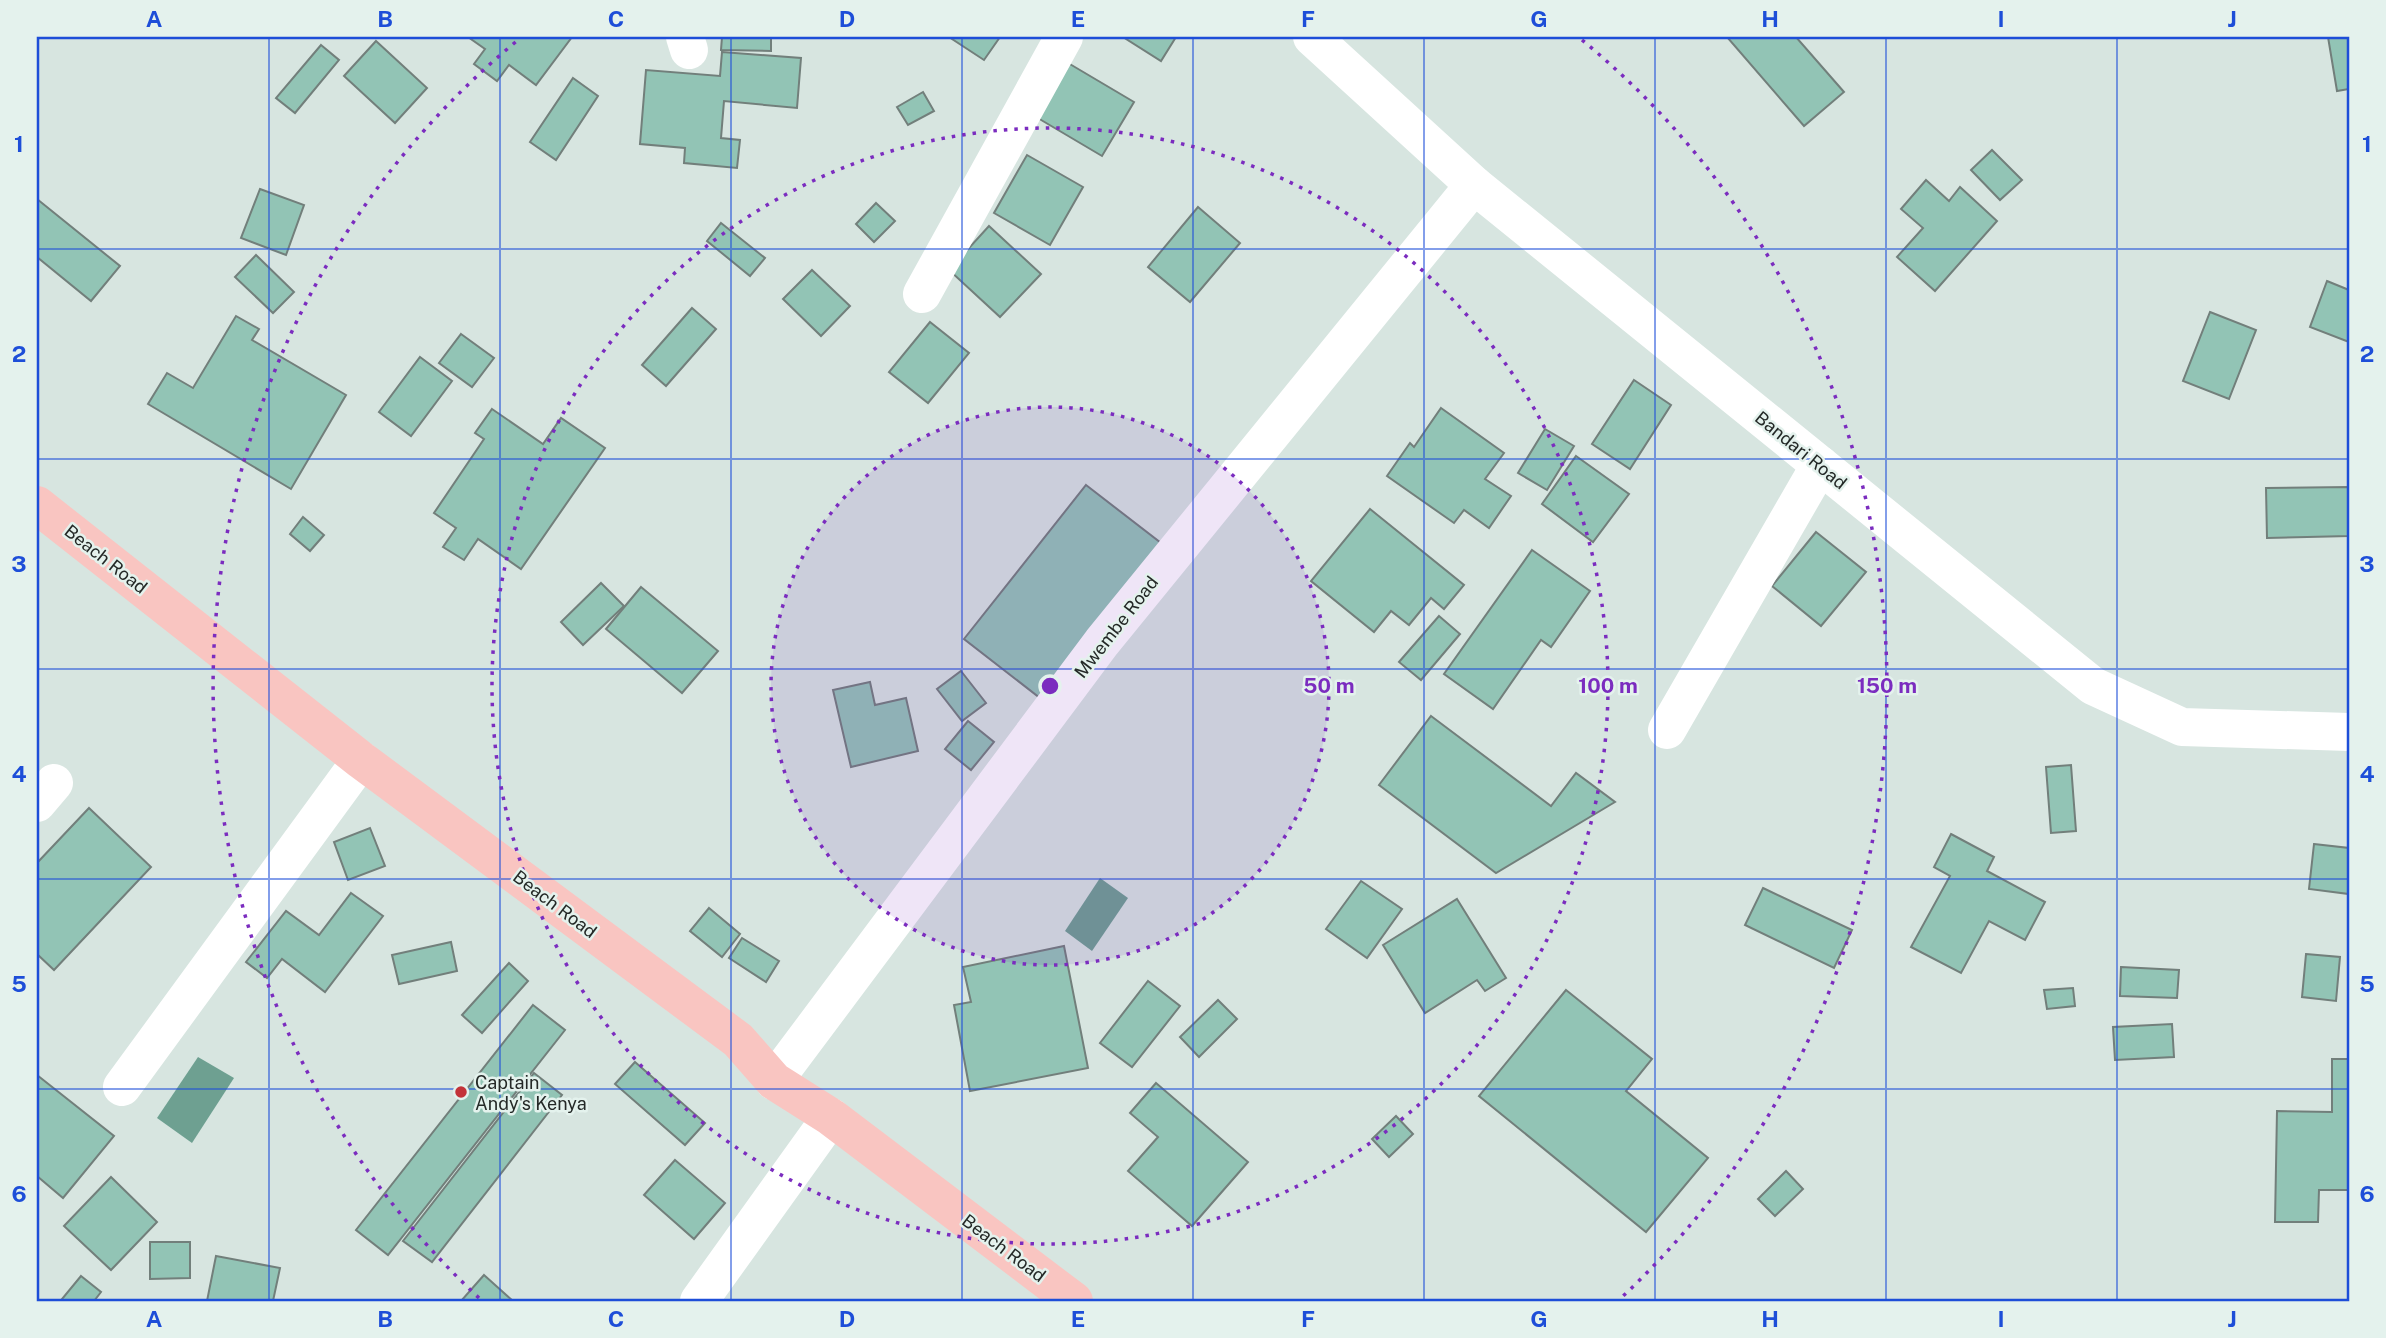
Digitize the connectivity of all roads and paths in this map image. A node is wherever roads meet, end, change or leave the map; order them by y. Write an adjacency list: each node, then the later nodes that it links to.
1 (1064, 37): 4 (street)
2 (1314, 37): 3 (street, Bandari Road)
3 (1474, 185): 5 (street, Bandari Road); 10 (street, Mwembe Road)
4 (922, 294)
5 (1820, 465): 7 (street); 8 (street, Bandari Road)
6 (37, 505): 9 (main road, Beach Road)
7 (1667, 730)
8 (2349, 732)
9 (361, 760): 10 (main road, Beach Road); 11 (street)
10 (774, 1081): 12 (main road, Beach Road)
11 (122, 1087)
12 (831, 1117): 13 (street); 14 (main road, Beach Road)
13 (699, 1301)
14 (1074, 1301)

